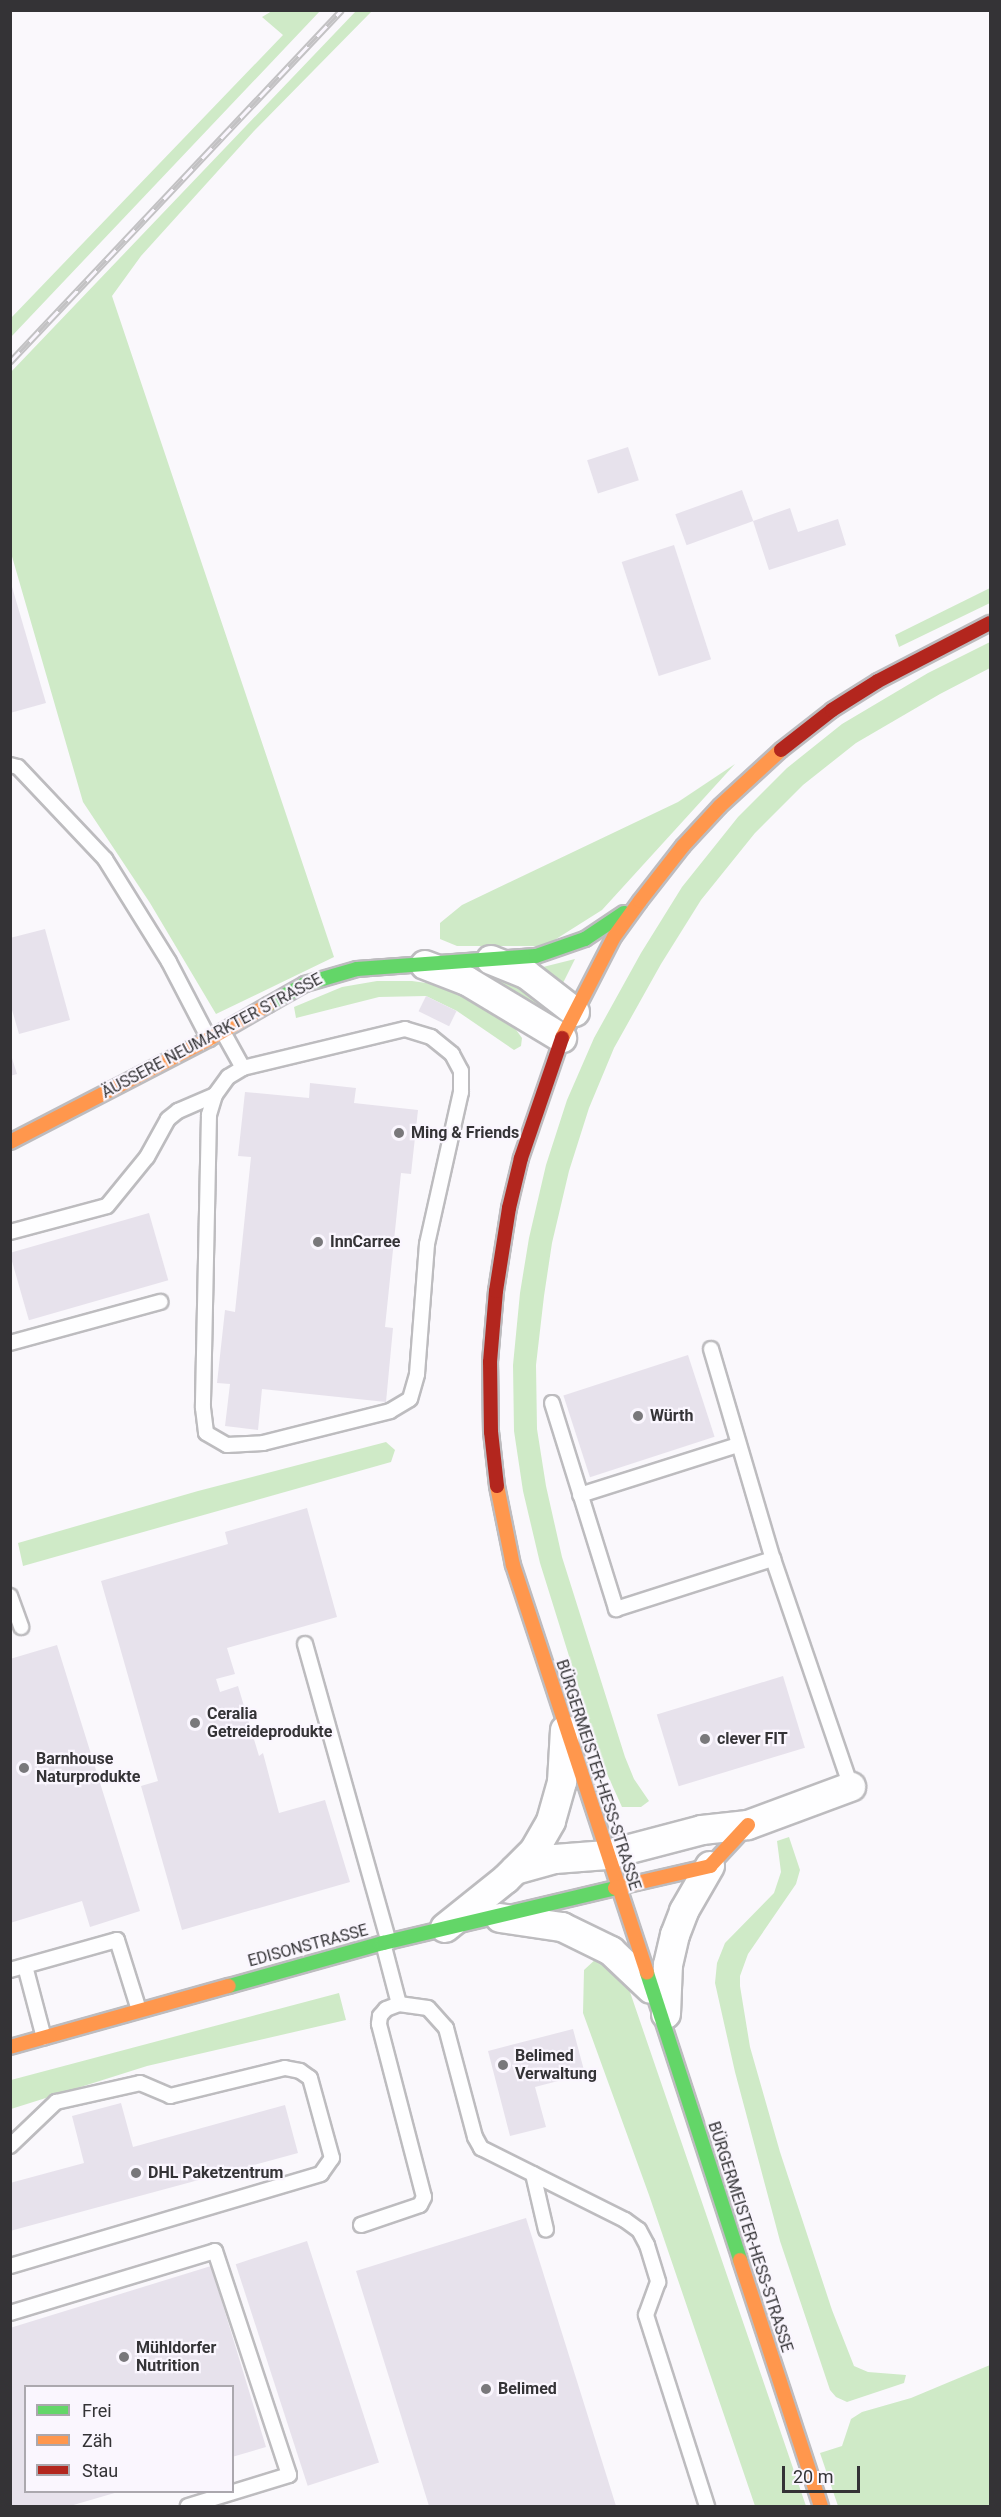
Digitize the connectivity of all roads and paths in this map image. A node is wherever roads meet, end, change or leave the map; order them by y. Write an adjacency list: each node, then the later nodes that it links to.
1 (990, 623): 3 (main road, ÄUSSERE NEUMARKTER STRASSE)
2 (10, 765): 9 (lane)
3 (639, 901): 4 (main road, ÄUSSERE NEUMARKTER STRASSE); 6 (main road, ÄUSSERE NEUMARKTER STRASSE)
4 (490, 960): 5 (main road, ÄUSSERE NEUMARKTER STRASSE); 6 (street, ÄUSSERE NEUMARKTER STRASSE)
5 (424, 965): 7 (main road, ÄUSSERE NEUMARKTER STRASSE); 8 (street, ÄUSSERE NEUMARKTER STRASSE)
6 (575, 1012): 8 (main road, ÄUSSERE NEUMARKTER STRASSE)
7 (223, 1032): 9 (main road, ÄUSSERE NEUMARKTER STRASSE); 10 (lane)
8 (562, 1038): 24 (main road, BÜRGERMEISTER-HESS-STRASSE)
9 (209, 1039): 12 (main road, ÄUSSERE NEUMARKTER STRASSE)
10 (243, 1068): 11 (lane); 11 (lane)
11 (215, 1095): 13 (lane)
12 (10, 1142)
13 (10, 1232)
14 (160, 1302): 15 (lane)
15 (10, 1342)
16 (711, 1349): 18 (lane)
17 (552, 1403): 19 (lane)
18 (738, 1445): 19 (lane); 20 (lane)
19 (580, 1495): 20 (lane)
20 (773, 1560): 25 (lane)
21 (10, 1596): 22 (lane)
22 (21, 1627)
23 (305, 1644): 33 (lane)
24 (565, 1728): 27 (main road, BÜRGERMEISTER-HESS-STRASSE); 29 (street)
25 (851, 1788): 26 (street)
26 (748, 1825): 27 (street); 28 (main road)
27 (607, 1855): 29 (street); 30 (main road, BÜRGERMEISTER-HESS-STRASSE)
28 (710, 1866): 30 (main road, EDISONSTRASSE); 39 (street)
29 (515, 1870): 32 (street)
30 (618, 1887): 31 (main road, EDISONSTRASSE); 36 (main road, BÜRGERMEISTER-HESS-STRASSE)
31 (492, 1917): 32 (main road, EDISONSTRASSE); 36 (street)
32 (444, 1929): 33 (main road, EDISONSTRASSE)
33 (386, 1942): 37 (lane); 38 (main road, EDISONSTRASSE)
34 (25, 1966): 35 (lane); 38 (lane); 40 (lane)
35 (10, 1970)
36 (651, 1989): 39 (main road, BÜRGERMEISTER-HESS-STRASSE)
37 (399, 2004): 43 (lane); 44 (lane)
38 (139, 2010): 40 (main road, EDISONSTRASSE)
39 (665, 2031): 52 (main road, BÜRGERMEISTER-HESS-STRASSE)
40 (44, 2038): 41 (main road, EDISONSTRASSE)
41 (10, 2048)
42 (10, 2146): 46 (lane)
43 (533, 2174): 45 (lane); 51 (lane)
44 (361, 2225)
45 (546, 2230)
46 (10, 2266)
47 (10, 2313): 48 (lane)
48 (234, 2492)
49 (230, 2493): 50 (lane)
50 (188, 2506)
51 (707, 2506)
52 (821, 2506)

